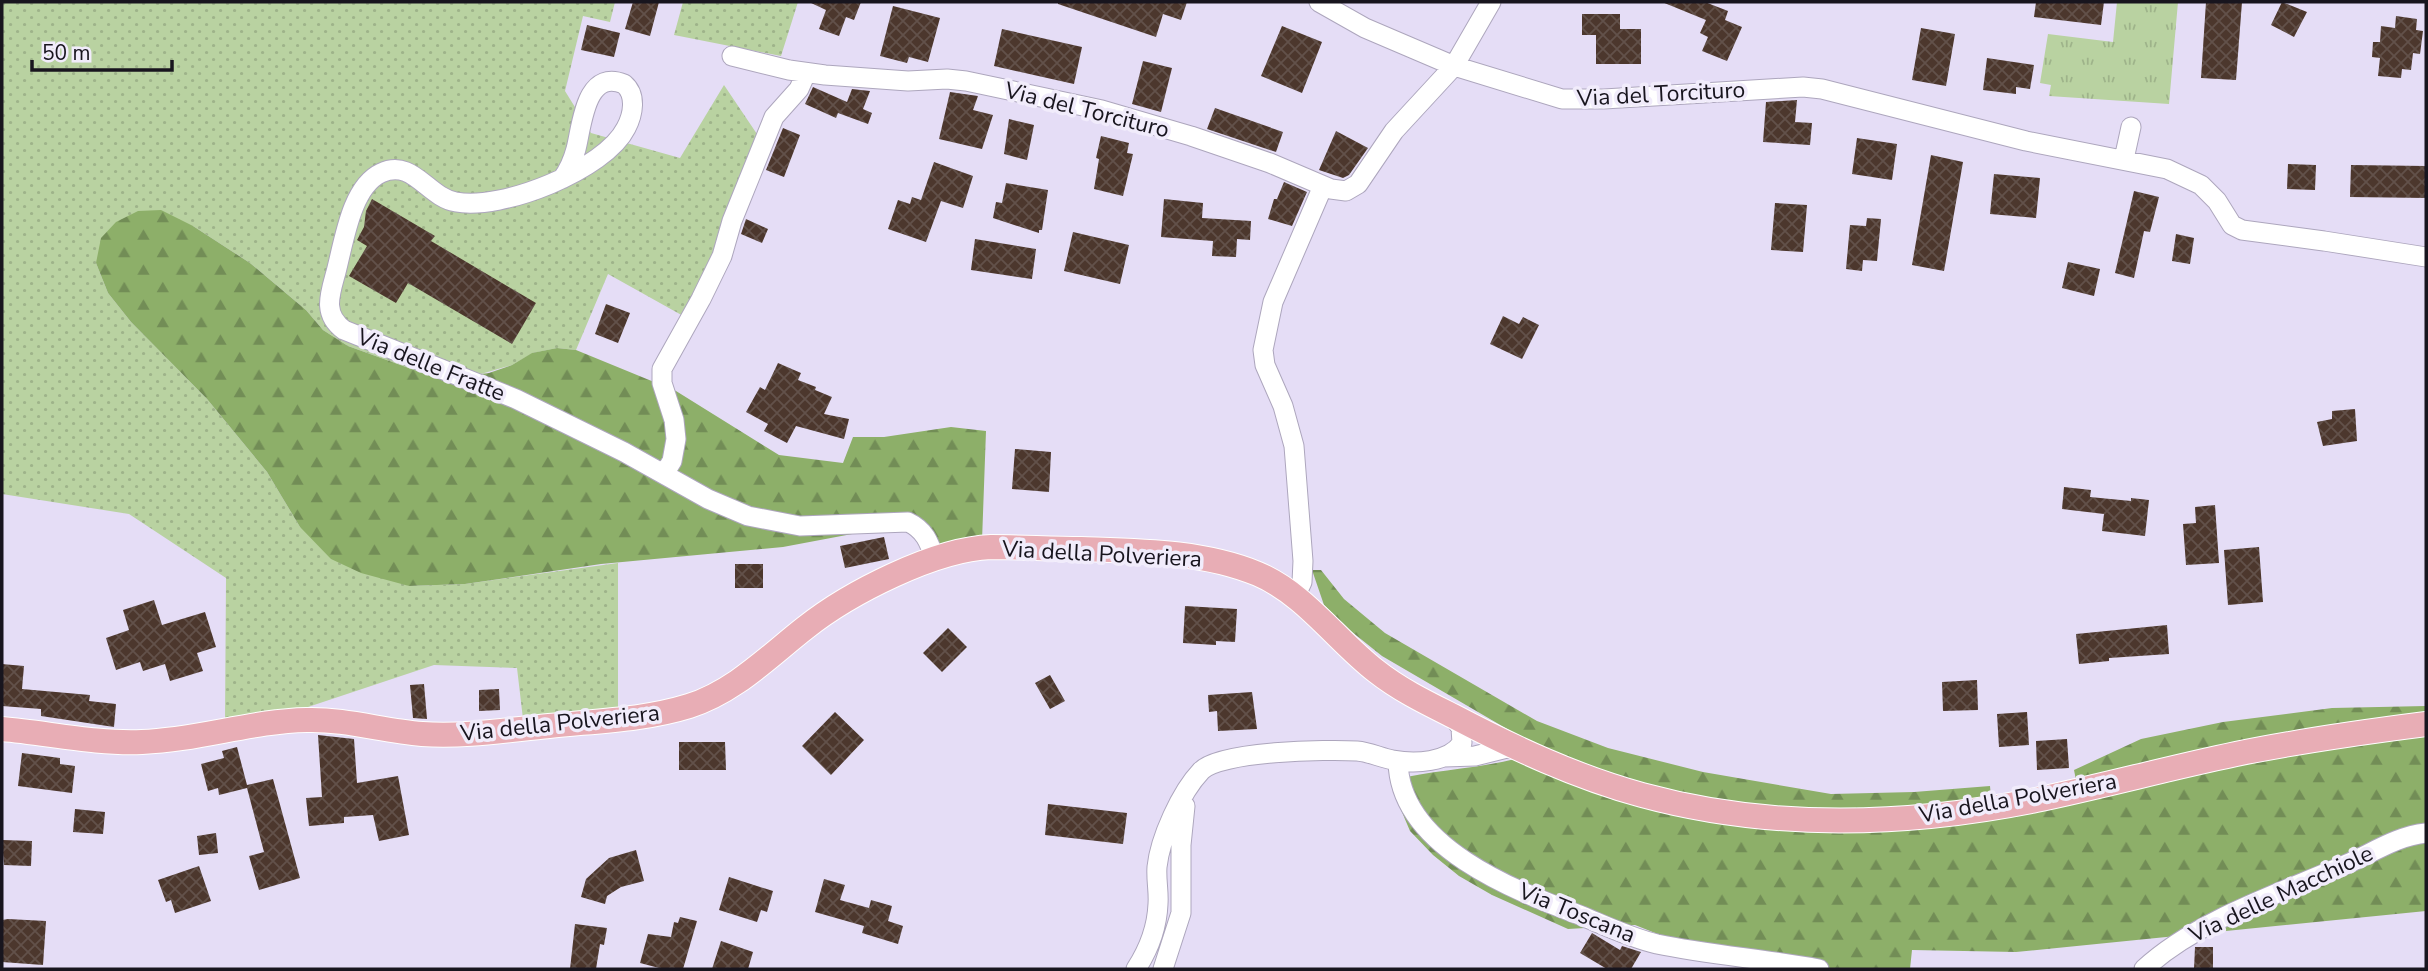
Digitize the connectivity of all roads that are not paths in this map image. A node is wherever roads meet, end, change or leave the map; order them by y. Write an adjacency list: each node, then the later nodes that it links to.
1 (1319, 2): 4 (street)
2 (1491, 2): 4 (street)
3 (732, 56): 5 (street, Via del Torcituro)
4 (1454, 66): 7 (street, Via del Torcituro); 9 (street, Via del Torcituro)
5 (806, 73): 9 (street, Via del Torcituro); 11 (street)
6 (2131, 127): 7 (street)
7 (2124, 159): 10 (street, Via del Torcituro)
8 (562, 179): 8 (street, Via delle Fratte); 11 (street, Via delle Fratte)
9 (1323, 186): 13 (street)
10 (2426, 257)
11 (664, 474): 12 (street, Via delle Fratte)
12 (935, 559): 13 (main road, Via della Polveriera); 16 (main road, Via della Polveriera)
13 (1295, 597): 14 (main road, Via della Polveriera)
14 (1453, 716): 17 (main road, Via della Polveriera); 19 (street)
15 (2426, 724): 18 (main road, Via della Polveriera)
16 (2, 729)
17 (1488, 735): 18 (main road, Via della Polveriera); 19 (street)
18 (1520, 749): 19 (street)
19 (1453, 756): 20 (street)
20 (1398, 761): 21 (street); 23 (street, Via Toscana)
21 (1196, 776): 24 (street); 25 (street)
22 (2426, 834): 27 (street, Via delle Macchiole)
23 (1749, 964): 26 (street, Via Toscana)
24 (1136, 969)
25 (1163, 969)
26 (1819, 969)
27 (2144, 969)

